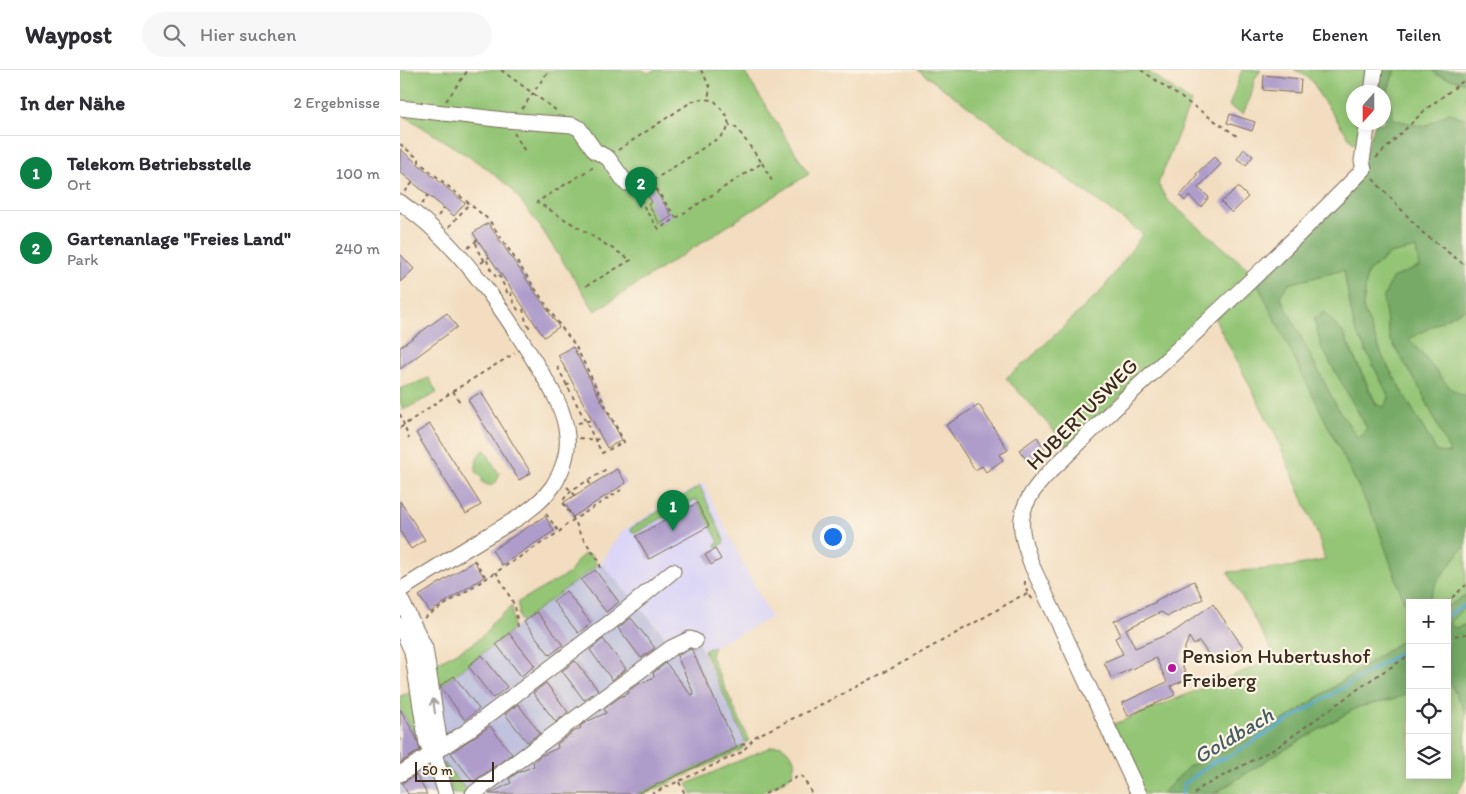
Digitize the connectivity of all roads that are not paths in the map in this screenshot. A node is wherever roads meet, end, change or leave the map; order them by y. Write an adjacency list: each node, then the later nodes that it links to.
1 (1375, 70): 2 (street)
2 (1373, 85)
3 (400, 108): 5 (street)
4 (1367, 130): 16 (street, HUBERTUSWEG)
5 (631, 187)
6 (400, 202): 8 (street)
7 (674, 571): 12 (street)
8 (400, 590)
9 (400, 598): 12 (street, one-way to 9)
10 (400, 625): 12 (street)
11 (695, 641): 15 (street)
12 (434, 754): 13 (street); 14 (street)
13 (400, 774)
14 (446, 794)
15 (473, 794)
16 (1139, 794)

